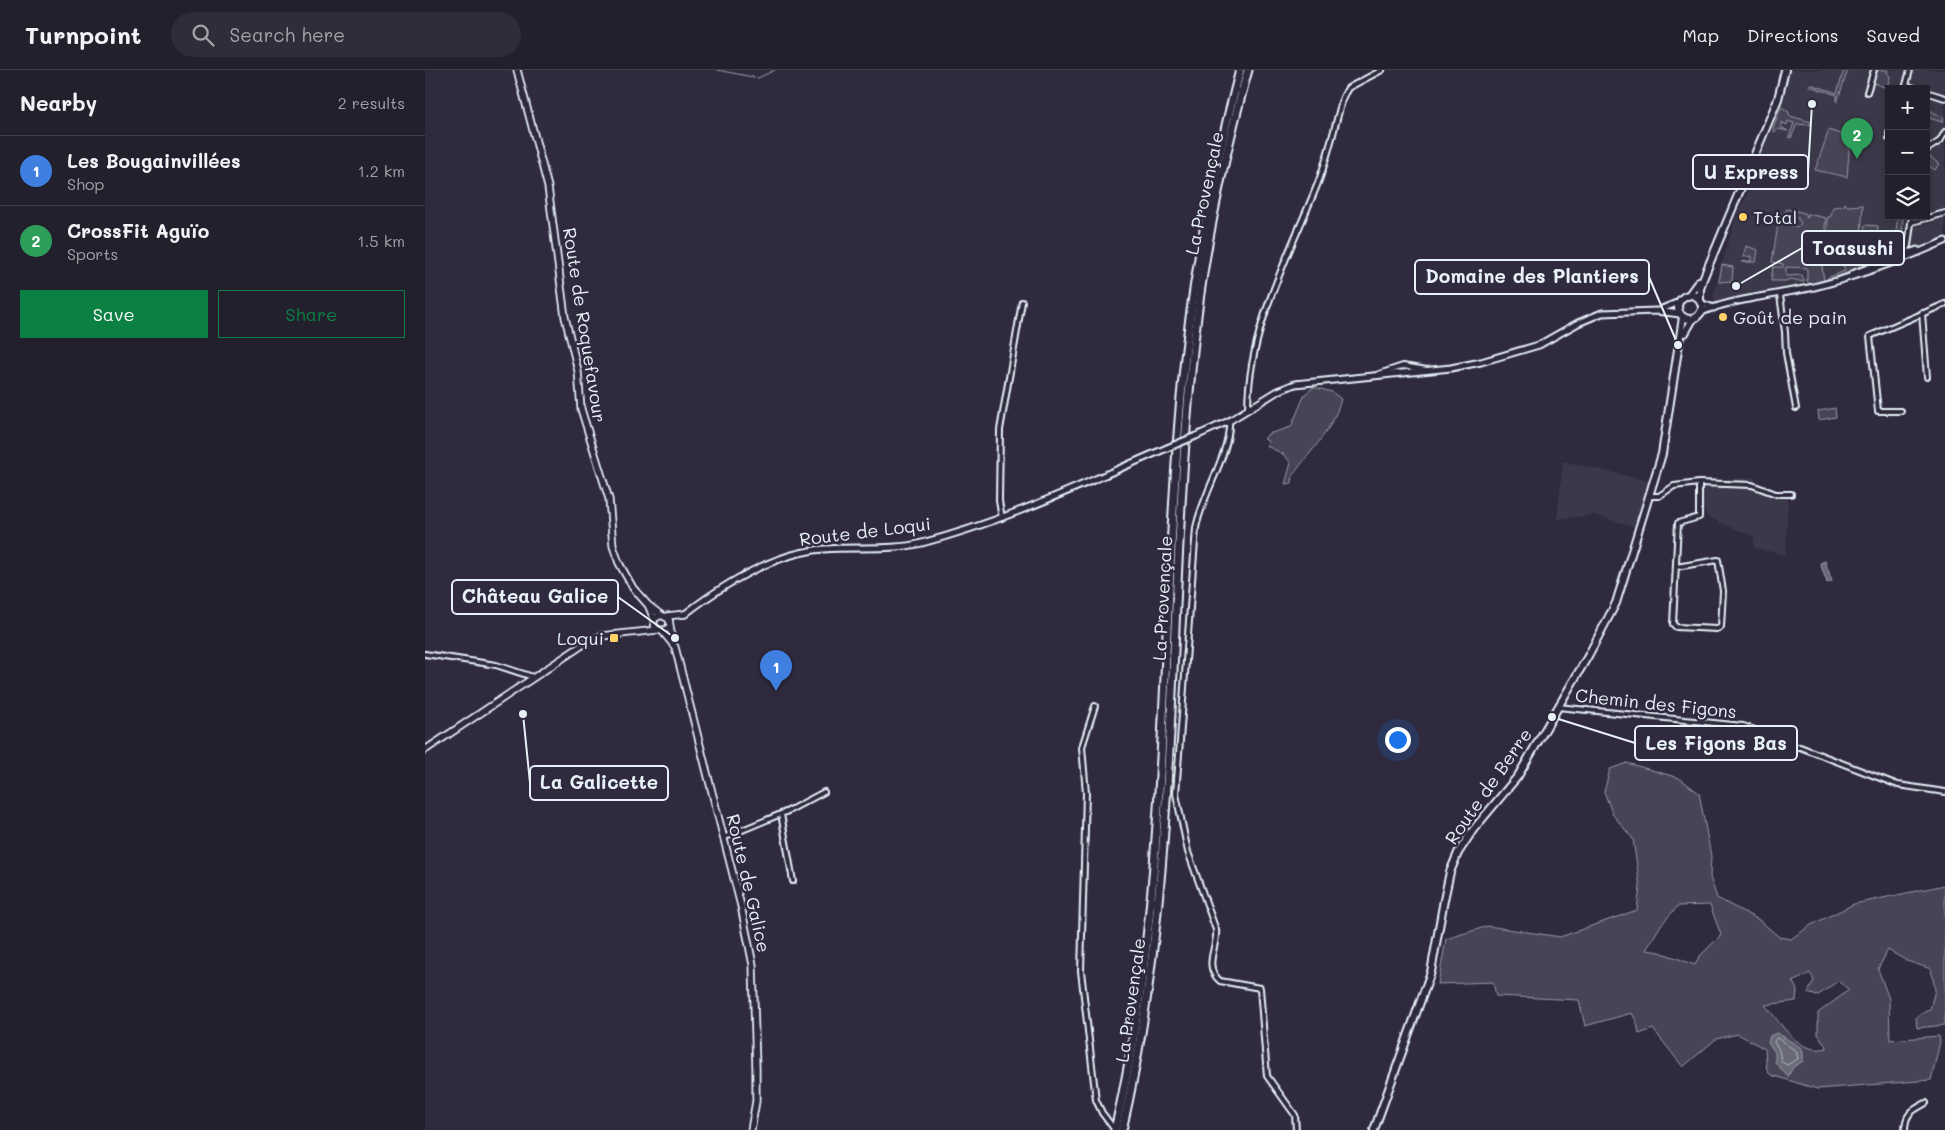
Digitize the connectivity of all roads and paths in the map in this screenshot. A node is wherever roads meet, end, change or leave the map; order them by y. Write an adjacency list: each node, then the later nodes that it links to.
1 (517, 70): 40 (main road, Route de Roquefavour)
2 (1240, 70): 59 (highway, La Provençale)
3 (1248, 70): 60 (highway, La Provençale)
4 (1382, 70): 31 (street)
5 (1784, 70): 19 (main road); 20 (main road)
6 (1874, 70): 9 (street)
7 (1910, 70): 8 (street)
8 (1906, 85)
9 (1867, 92)
10 (1930, 93): 11 (street)
11 (1945, 98)
12 (1945, 132): 13 (street)
13 (1930, 147)
14 (1945, 213): 15 (street)
15 (1912, 222): 17 (street)
16 (1945, 241): 17 (street)
17 (1910, 254): 18 (street)
18 (1780, 295): 24 (street); 30 (street)
19 (1688, 296): 20 (main road); 22 (main road)
20 (1700, 301): 24 (street); 28 (main road)
21 (1022, 302): 38 (street)
22 (1679, 302): 25 (street); 27 (main road)
23 (1945, 304): 26 (street)
24 (1714, 308): 28 (street)
25 (1657, 310): 27 (street); 31 (street, Route de Loqui)
26 (1922, 313): 29 (street); 32 (street)
27 (1682, 316): 28 (main road); 34 (main road, Route de Berre)
28 (1696, 317): 34 (main road, Route de Berre)
29 (1927, 377)
30 (1796, 408)
31 (1248, 409): 33 (street, Route de Loqui)
32 (1901, 411)
33 (1229, 421): 38 (street, Route de Loqui, bridge); 61 (street)
34 (1664, 442): 37 (main road, Route de Berre)
35 (1699, 483): 36 (street); 37 (street); 39 (street)
36 (1791, 494)
37 (1651, 496): 50 (main road, Route de Berre)
38 (1002, 518): 41 (street, Route de Loqui)
39 (1676, 567): 39 (street)
40 (648, 605): 42 (main road); 43 (main road)
41 (685, 614): 42 (main road)
42 (667, 620): 43 (main road); 44 (street); 46 (main road, Route de Galice)
43 (654, 621): 44 (street); 45 (main road)
44 (660, 631): 45 (main road); 46 (main road)
45 (639, 632): 48 (main road)
46 (674, 645): 55 (main road, Route de Galice)
47 (425, 654): 48 (street)
48 (533, 677): 51 (main road)
49 (1095, 706): 59 (street)
50 (1558, 707): 53 (street, Chemin des Figons); 62 (main road, Route de Berre)
51 (425, 750)
52 (824, 792): 54 (street)
53 (1945, 792)
54 (781, 814): 55 (street); 56 (street)
55 (723, 838): 58 (main road, Route de Galice)
56 (793, 881)
57 (1926, 1103): 63 (street)
58 (751, 1130)
59 (1115, 1130)
60 (1122, 1130)
61 (1296, 1130)
62 (1374, 1130)
63 (1905, 1130)

